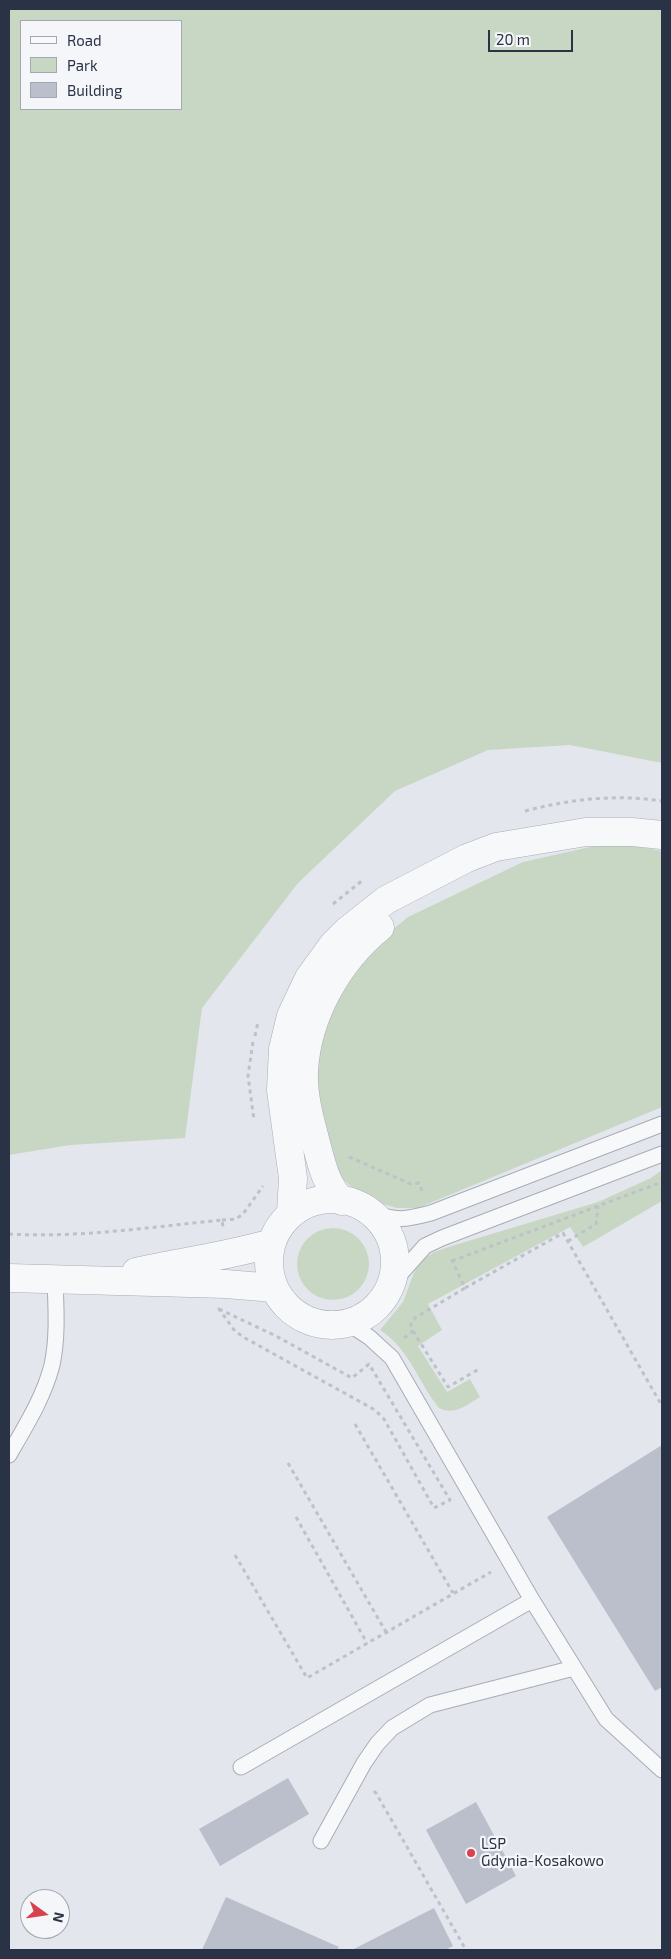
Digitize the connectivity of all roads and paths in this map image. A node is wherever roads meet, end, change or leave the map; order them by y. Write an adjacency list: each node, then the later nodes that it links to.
1 (662, 835): 2 (street)
2 (546, 839): 7 (street); 10 (street)
3 (662, 1124): 11 (lane)
4 (662, 1154): 12 (lane)
5 (662, 1182): 8 (path)
6 (418, 1183): 11 (path)
7 (342, 1201): 9 (street); 10 (street)
8 (598, 1206): 13 (path); 15 (path)
9 (371, 1212): 11 (lane); 19 (street)
10 (291, 1213): 14 (street)
11 (430, 1213)
12 (442, 1238): 15 (path); 19 (lane)
13 (568, 1241): 21 (path); 27 (path)
14 (272, 1243): 18 (street); 20 (street)
15 (452, 1262): 21 (path)
16 (9, 1278): 17 (street)
17 (56, 1280): 18 (street); 29 (lane)
18 (95, 1280): 20 (street)
19 (393, 1282): 22 (street)
20 (274, 1288): 22 (street)
21 (465, 1288): 23 (path)
22 (350, 1324): 24 (lane)
23 (414, 1332): 24 (path); 26 (path)
24 (386, 1352): 25 (path); 33 (lane)
25 (369, 1364): 25 (path)
26 (479, 1369)
27 (662, 1406)
28 (355, 1424): 34 (path)
29 (9, 1455)
30 (288, 1462): 36 (path)
31 (296, 1517): 37 (path)
32 (234, 1555): 37 (path)
33 (508, 1557): 34 (path); 35 (lane)
34 (453, 1593): 36 (path)
35 (532, 1600): 38 (lane); 39 (lane)
36 (386, 1632): 37 (path)
37 (367, 1643)
38 (574, 1668): 40 (lane); 42 (lane)
39 (241, 1767)
40 (662, 1770)
41 (376, 1793): 43 (path)
42 (321, 1841)
43 (466, 1950)

